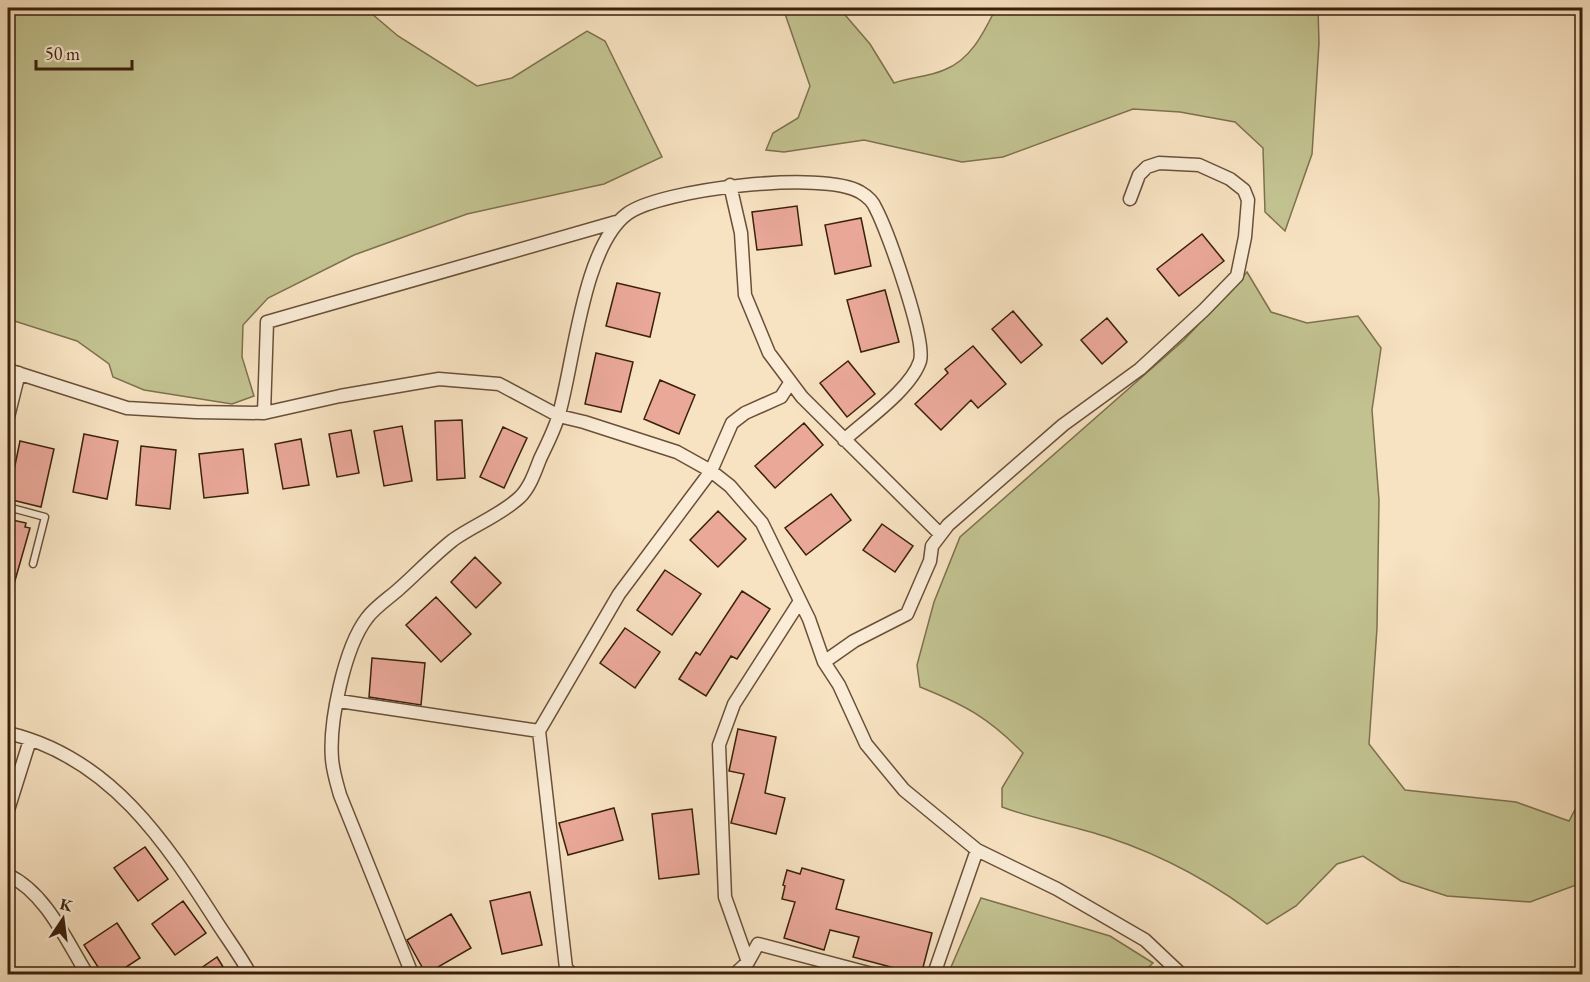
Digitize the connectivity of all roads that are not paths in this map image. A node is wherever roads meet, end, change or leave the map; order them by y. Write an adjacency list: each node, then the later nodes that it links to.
1 (730, 186): 3 (street); 5 (street); 9 (street)
2 (1130, 199): 12 (street)
3 (618, 222): 6 (street); 7 (street)
4 (13, 371): 6 (street); 8 (street)
5 (790, 384): 9 (street); 10 (street)
6 (264, 413): 7 (street)
7 (559, 416): 10 (street); 16 (street)
8 (8, 417)
9 (844, 440): 12 (street)
10 (711, 471): 14 (street); 17 (street)
11 (8, 507): 13 (lane)
12 (940, 534): 15 (street)
13 (33, 564)
14 (800, 601): 15 (street); 23 (street)
15 (824, 662): 21 (street)
16 (339, 701): 17 (street); 27 (street)
17 (539, 731): 28 (street)
18 (8, 734): 19 (street)
19 (30, 740): 20 (street); 26 (street)
20 (8, 810)
21 (977, 850): 24 (street); 31 (street)
22 (8, 875): 25 (street)
23 (748, 962): 29 (street); 30 (street)
24 (1178, 974)
25 (87, 975)
26 (250, 975)
27 (412, 975)
28 (572, 975)
29 (735, 975)
30 (872, 975)
31 (934, 975)
32 (1450, 975): 33 (street)
33 (1458, 975)

